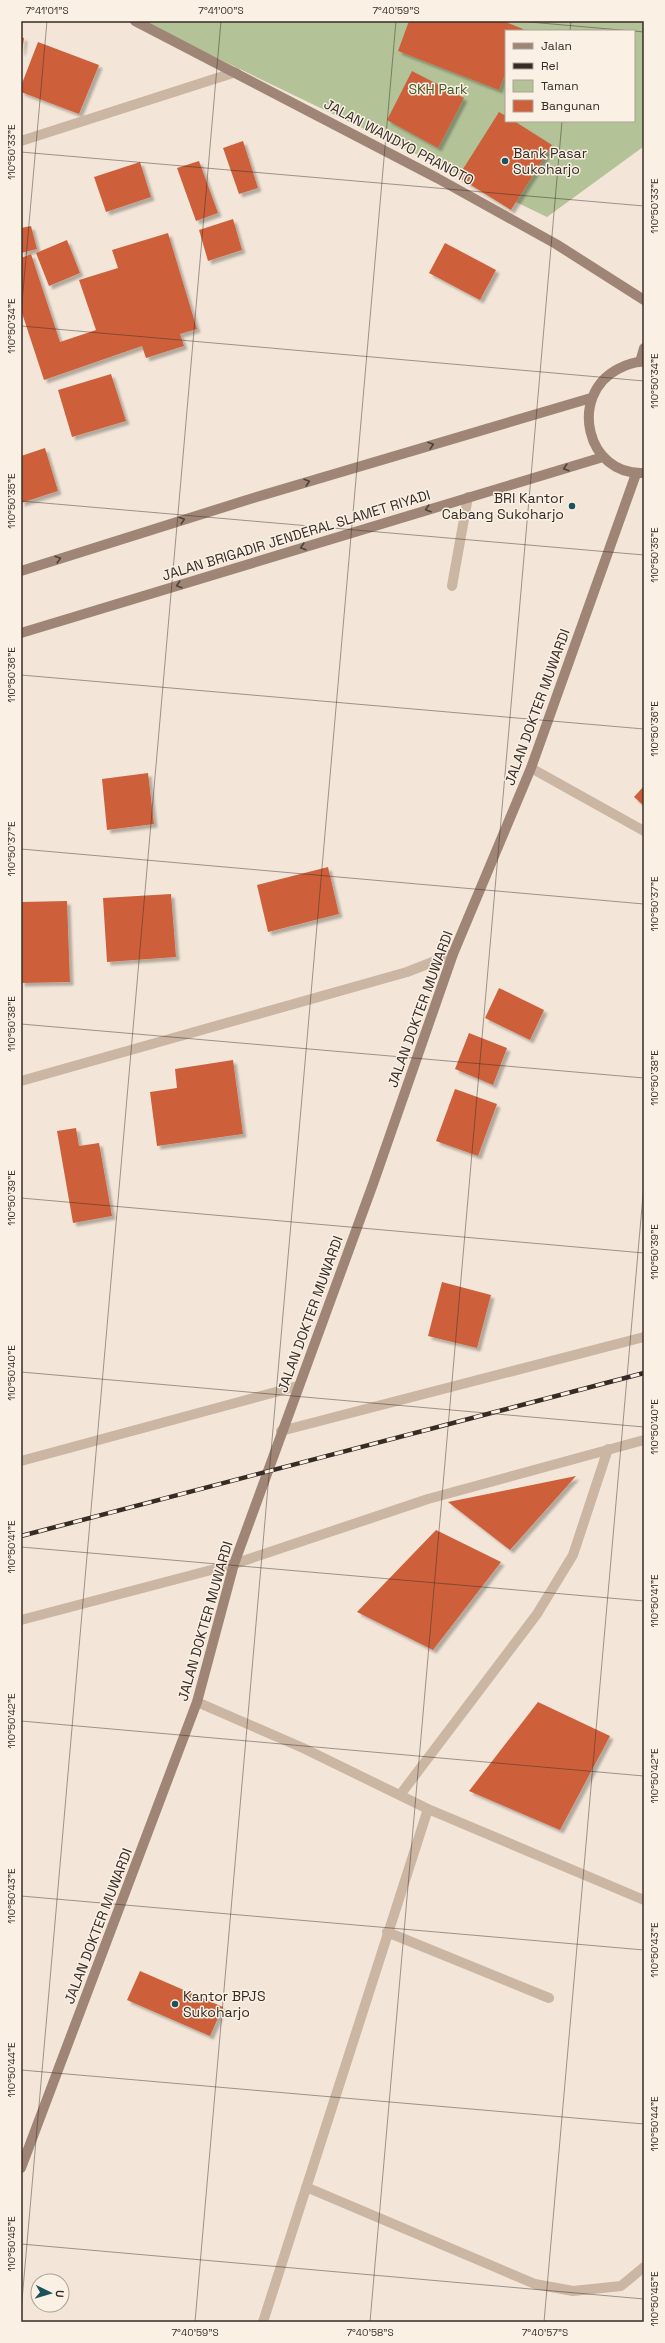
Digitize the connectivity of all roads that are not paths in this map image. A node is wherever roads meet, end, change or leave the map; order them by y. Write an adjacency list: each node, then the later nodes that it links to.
1 (135, 21): 2 (main road, JALAN WANDYO PRANOTO)
2 (236, 72): 3 (street); 4 (main road, JALAN WANDYO PRANOTO)
3 (21, 141)
4 (644, 300)
5 (644, 348): 6 (main road)
6 (642, 362): 7 (main road)
7 (591, 398): 8 (main road); 11 (main road, one-way to 7)
8 (603, 457): 9 (main road); 10 (main road, JALAN BRIGADIR JENDERAL SLAMET RIYADI, one-way to 10)
9 (640, 474): 14 (main road, JALAN DOKTER MUWARDI)
10 (468, 497): 12 (street); 13 (main road, JALAN BRIGADIR JENDERAL SLAMET RIYADI, one-way to 13)
11 (21, 570)
12 (452, 586)
13 (21, 633)
14 (531, 768): 15 (street); 16 (main road, JALAN DOKTER MUWARDI)
15 (644, 831)
16 (453, 954): 17 (street); 19 (main road, JALAN DOKTER MUWARDI)
17 (21, 1081)
18 (644, 1337): 20 (street)
19 (298, 1386): 20 (main road, JALAN DOKTER MUWARDI); 23 (street)
20 (281, 1431): 24 (main road, JALAN DOKTER MUWARDI)
21 (644, 1440): 22 (street)
22 (608, 1449): 24 (street); 27 (street)
23 (21, 1461)
24 (234, 1564): 25 (street); 26 (main road, JALAN DOKTER MUWARDI)
25 (21, 1620)
26 (197, 1702): 27 (street); 32 (main road, JALAN DOKTER MUWARDI)
27 (400, 1795): 28 (street)
28 (428, 1809): 29 (street); 30 (street)
29 (644, 1900)
30 (387, 1932): 31 (street); 33 (street)
31 (549, 1998)
32 (21, 2168)
33 (306, 2187): 34 (street); 35 (street)
34 (644, 2267)
35 (263, 2322)

